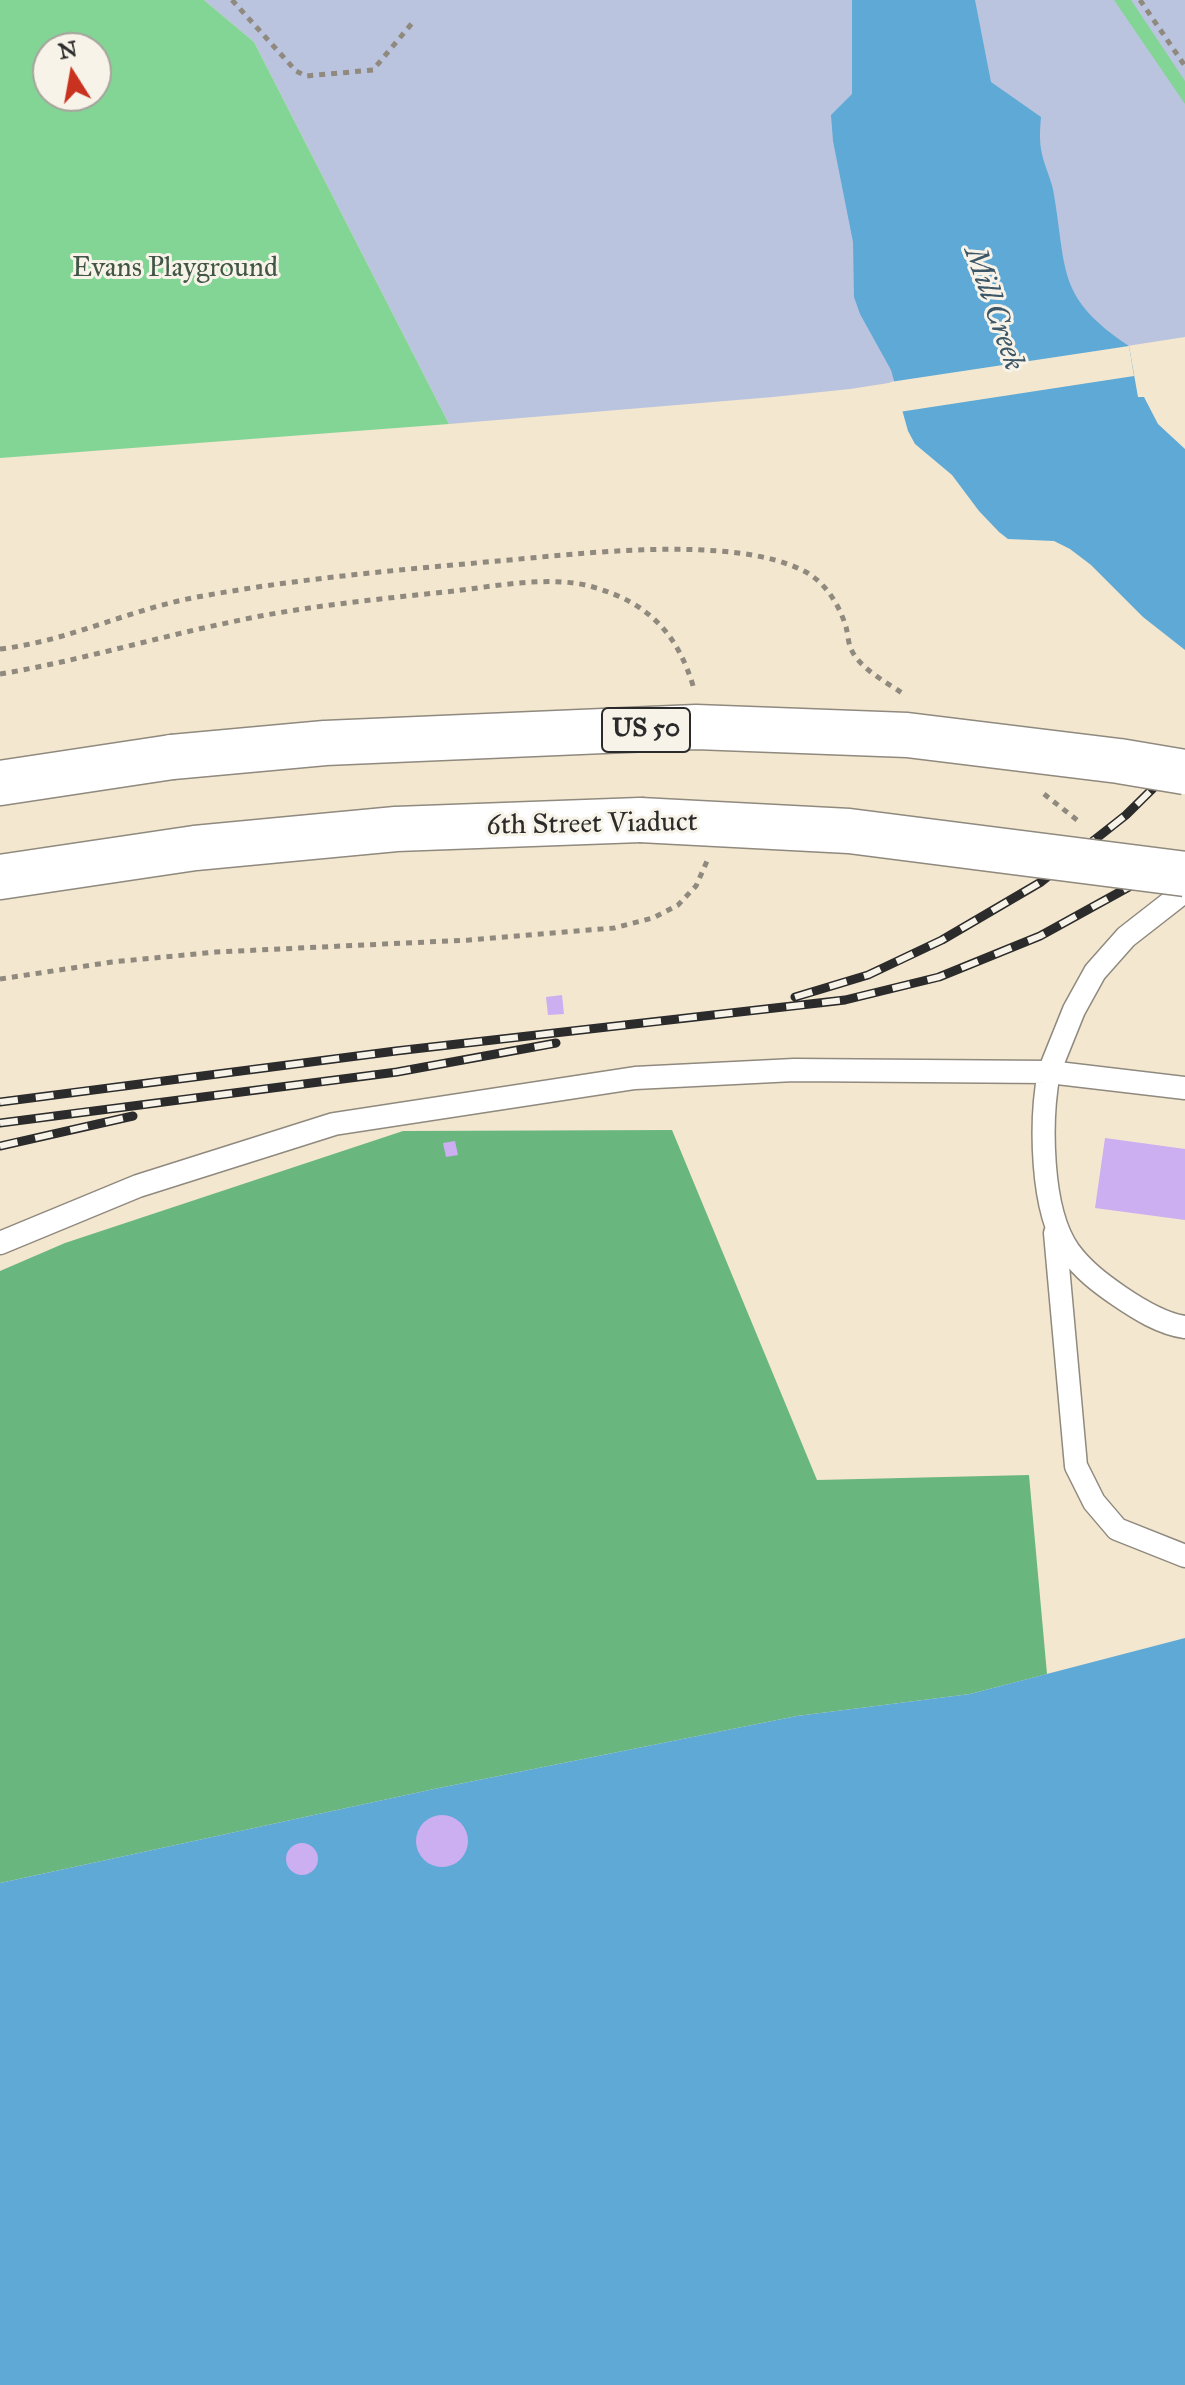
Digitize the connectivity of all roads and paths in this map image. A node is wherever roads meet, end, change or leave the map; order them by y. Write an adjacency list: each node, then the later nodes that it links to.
1 (232, 0): 3 (path)
2 (1140, 0): 4 (path)
3 (413, 22)
4 (1185, 66)
5 (0, 649): 6 (path)
6 (852, 651)
7 (1185, 772): 8 (highway, US 50, bridge)
8 (0, 783)
9 (1185, 874): 10 (highway, 6th Street Viaduct, bridge)
10 (0, 877)
11 (1185, 891): 12 (lane)
12 (1049, 1072): 13 (lane); 14 (lane); 15 (lane)
13 (1185, 1088)
14 (1054, 1217): 16 (lane); 17 (lane)
15 (0, 1243)
16 (1185, 1327)
17 (1185, 1556)

